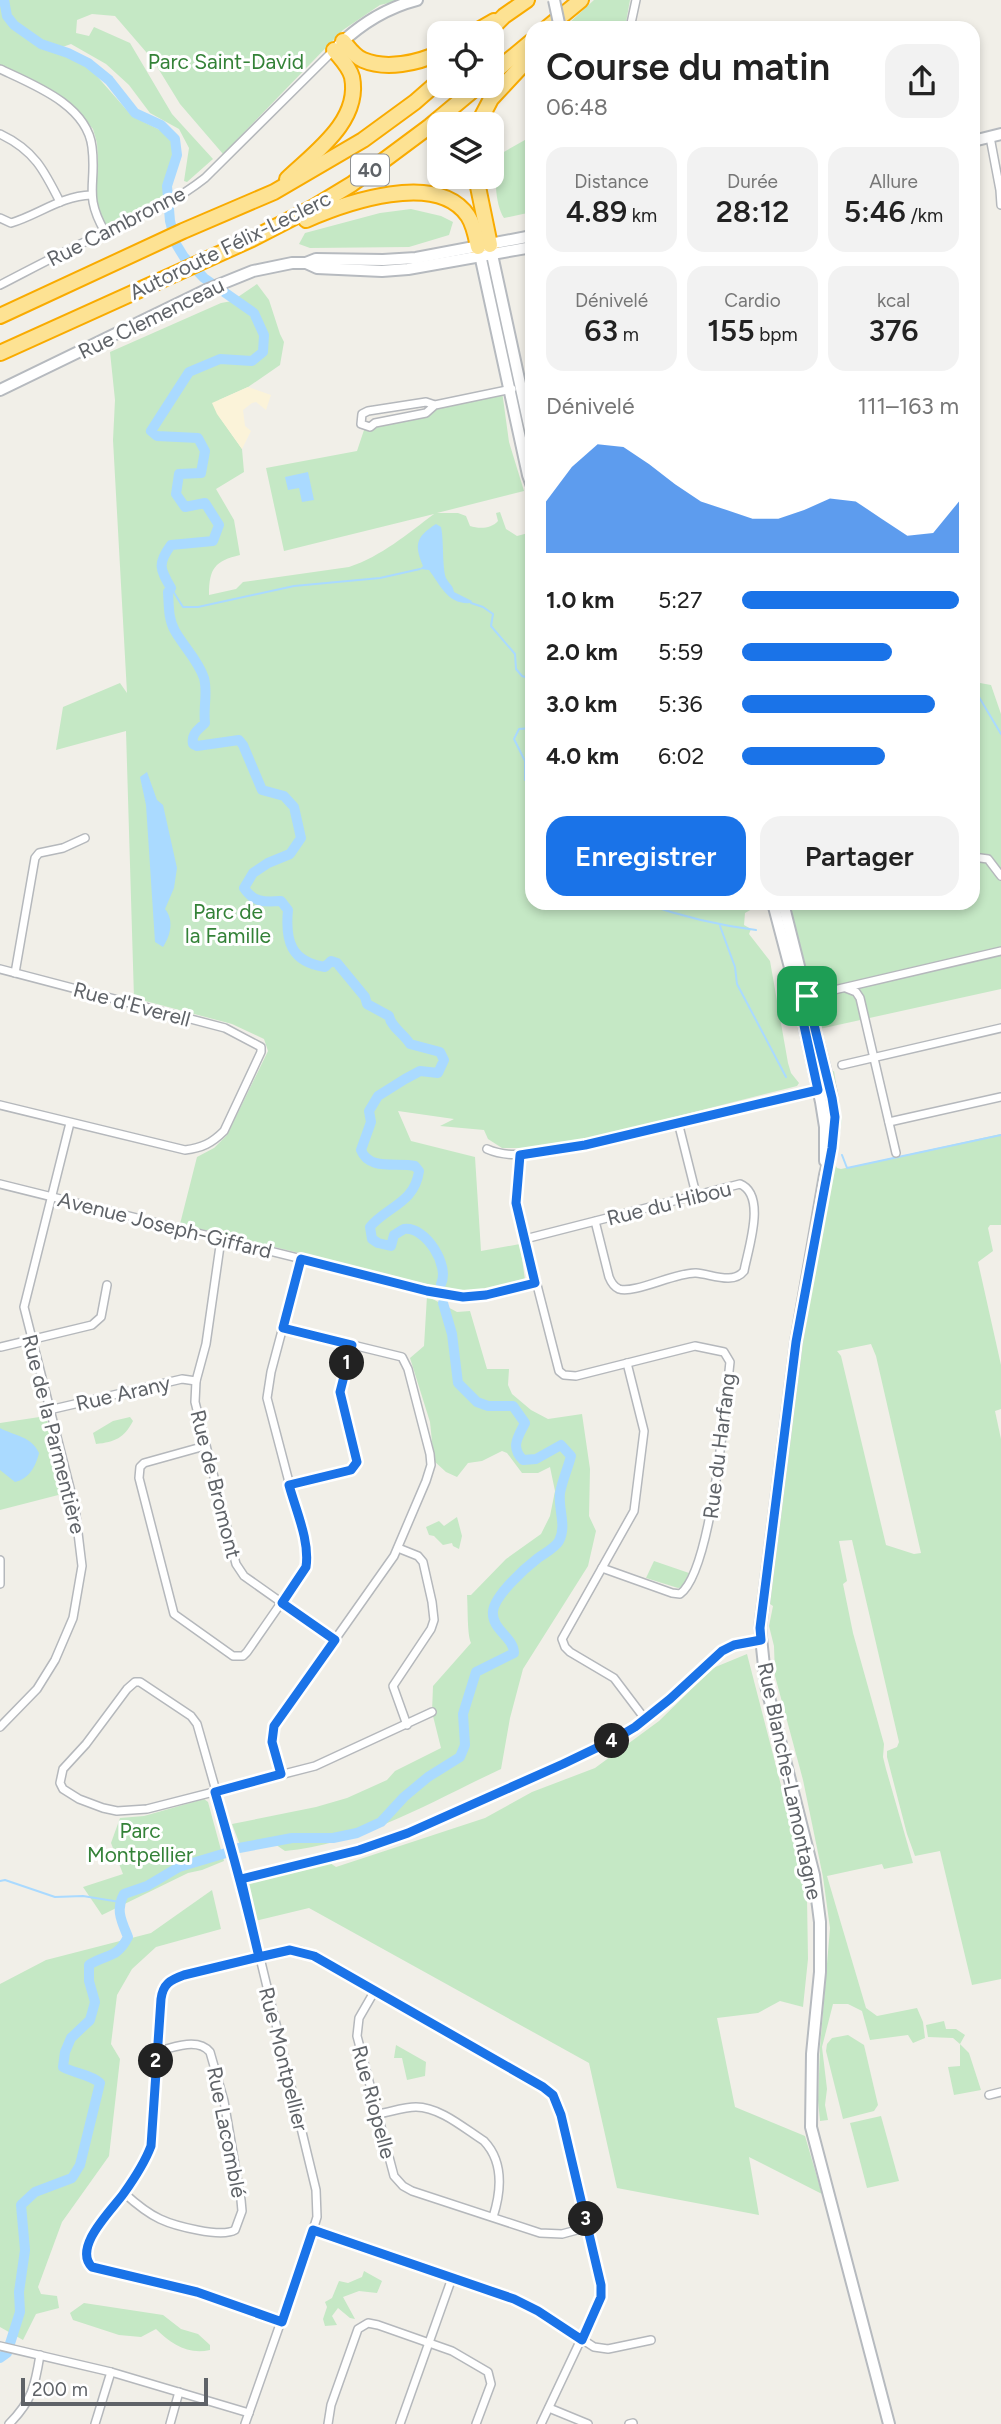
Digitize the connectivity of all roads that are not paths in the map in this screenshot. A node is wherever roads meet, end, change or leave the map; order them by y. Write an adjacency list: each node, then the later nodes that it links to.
1 (417, 0): 13 (street, Rue Cambronne)
2 (527, 0): 6 (highway)
3 (554, 0): 10 (street, bridge)
4 (582, 0): 9 (highway); 11 (highway)
5 (636, 0): 12 (street)
6 (504, 16): 7 (highway); 8 (highway)
7 (495, 21)
8 (499, 21)
9 (556, 21)
10 (558, 21)
11 (565, 21)
12 (632, 21)
13 (339, 45): 15 (highway); 25 (highway); 30 (street, Rue Cambronne)
14 (525, 47): 17 (highway)
15 (427, 57)
16 (525, 63): 21 (highway)
17 (504, 64)
18 (0, 69): 26 (street)
19 (427, 92): 25 (highway, Autoroute Félix-Leclerc / 40)
20 (464, 98): 32 (highway, Autoroute Félix-Leclerc / 40)
21 (484, 112)
22 (0, 134): 27 (street)
23 (995, 135): 28 (street)
24 (477, 189): 34 (highway)
25 (274, 192): 36 (highway, Autoroute Félix-Leclerc / 40)
26 (90, 195): 27 (street); 30 (street)
27 (60, 201): 29 (street)
28 (1001, 205)
29 (0, 218)
30 (105, 232): 35 (street, Rue Cambronne)
31 (525, 238): 34 (street, Rue Clemenceau)
32 (252, 239): 34 (highway); 37 (highway, Autoroute Félix-Leclerc / 40)
33 (525, 248): 34 (street, Rue Clemenceau)
34 (485, 251): 38 (street); 39 (street, Rue Clemenceau)
35 (0, 285)
36 (0, 316)
37 (0, 353)
38 (515, 388): 40 (street); 41 (street); 42 (street)
39 (0, 390)
40 (435, 405): 40 (street)
41 (525, 418)
42 (525, 460)
43 (85, 838): 50 (street)
44 (980, 858): 45 (street)
45 (1001, 876)
46 (775, 910): 52 (street, Rue Blanche-Lamontagne)
47 (784, 910): 52 (street, Rue Blanche-Lamontagne)
48 (1001, 951): 51 (street)
49 (0, 969): 50 (street, Rue d'Everell)
50 (15, 973): 61 (street, Rue d'Everell)
51 (846, 988): 52 (street); 54 (street)
52 (802, 997): 56 (street, Rue Blanche-Lamontagne)
53 (1001, 1028): 54 (street)
54 (873, 1058): 55 (street); 60 (street)
55 (842, 1065)
56 (824, 1089): 59 (street); 89 (street, Rue Blanche-Lamontagne)
57 (1001, 1097): 60 (street)
58 (0, 1105): 61 (street)
59 (678, 1122): 64 (street); 66 (street)
60 (889, 1122): 63 (street)
61 (70, 1123): 67 (street, Rue de la Parmentière)
62 (487, 1149): 64 (street)
63 (896, 1153)
64 (520, 1155): 70 (street, Rue du Harfang)
65 (0, 1184): 67 (street, Avenue Joseph-Giffard)
66 (696, 1194): 68 (street, Rue du Hibou); 68 (street, Rue du Hibou)
67 (52, 1197): 69 (street, Avenue Joseph-Giffard); 75 (street, Rue de la Parmentière)
68 (595, 1221): 70 (street, Rue du Hibou)
69 (220, 1239): 71 (street, Avenue Joseph-Giffard); 79 (street, Rue de Bromont)
70 (525, 1239): 72 (street, Rue du Harfang)
71 (301, 1259): 72 (street, Avenue Joseph-Giffard); 74 (street)
72 (535, 1283): 78 (street, Rue du Harfang)
73 (107, 1285): 75 (street)
74 (283, 1328): 76 (street); 82 (street)
75 (32, 1340): 77 (street); 80 (street, Rue de la Parmentière)
76 (352, 1345): 82 (street); 83 (street)
77 (1, 1347)
78 (627, 1363): 85 (street); 85 (street, Rue du Harfang)
79 (196, 1381): 80 (street, Rue Arany); 81 (street, Rue de Bromont)
80 (49, 1410): 93 (street, Rue de la Parmentière)
81 (205, 1446): 87 (street, Rue de Bromont); 87 (street)
82 (289, 1485): 87 (street)
83 (398, 1548): 88 (street); 92 (street)
84 (0, 1560): 86 (street)
85 (602, 1568): 91 (street)
86 (0, 1584)
87 (282, 1603): 88 (street, Rue de Bromont)
88 (335, 1640): 94 (street)
89 (761, 1640): 91 (street); 127 (street, Rue Blanche-Lamontagne)
90 (432, 1712): 92 (street)
91 (645, 1719): 96 (street)
92 (407, 1725): 94 (street)
93 (0, 1727)
94 (281, 1774): 95 (street)
95 (215, 1792): 95 (street, Rue Montpellier); 96 (street, Rue Montpellier)
96 (241, 1879): 97 (street, Rue Montpellier)
97 (259, 1957): 98 (street); 99 (street); 106 (street, Rue Montpellier)
98 (374, 1992): 102 (street, Rue Riopelle); 105 (street)
99 (157, 2051): 103 (street); 103 (street, Rue Lacomblé)
100 (1001, 2092): 101 (street)
101 (989, 2095)
102 (378, 2114): 104 (street, Rue Riopelle); 104 (street)
103 (124, 2193): 108 (street)
104 (493, 2217): 105 (street, Rue Riopelle)
105 (587, 2227): 109 (street)
106 (313, 2230): 107 (street); 108 (street, Rue Montpellier)
107 (452, 2278): 109 (street); 111 (street)
108 (282, 2322): 117 (street, Rue Montpellier)
109 (582, 2340): 110 (street); 116 (street)
110 (651, 2340)
111 (428, 2343): 122 (street); 123 (street); 124 (street)
112 (5, 2348): 113 (street)
113 (40, 2355): 114 (street); 118 (street)
114 (111, 2372): 115 (street); 119 (street)
115 (179, 2392): 117 (street); 120 (street)
116 (549, 2408): 125 (street); 126 (street)
117 (249, 2413): 121 (street, Rue Montpellier)
118 (9, 2424)
119 (95, 2424)
120 (170, 2424)
121 (245, 2424)
122 (328, 2424)
123 (400, 2424)
124 (476, 2424)
125 (541, 2424)
126 (588, 2424)
127 (889, 2424)

